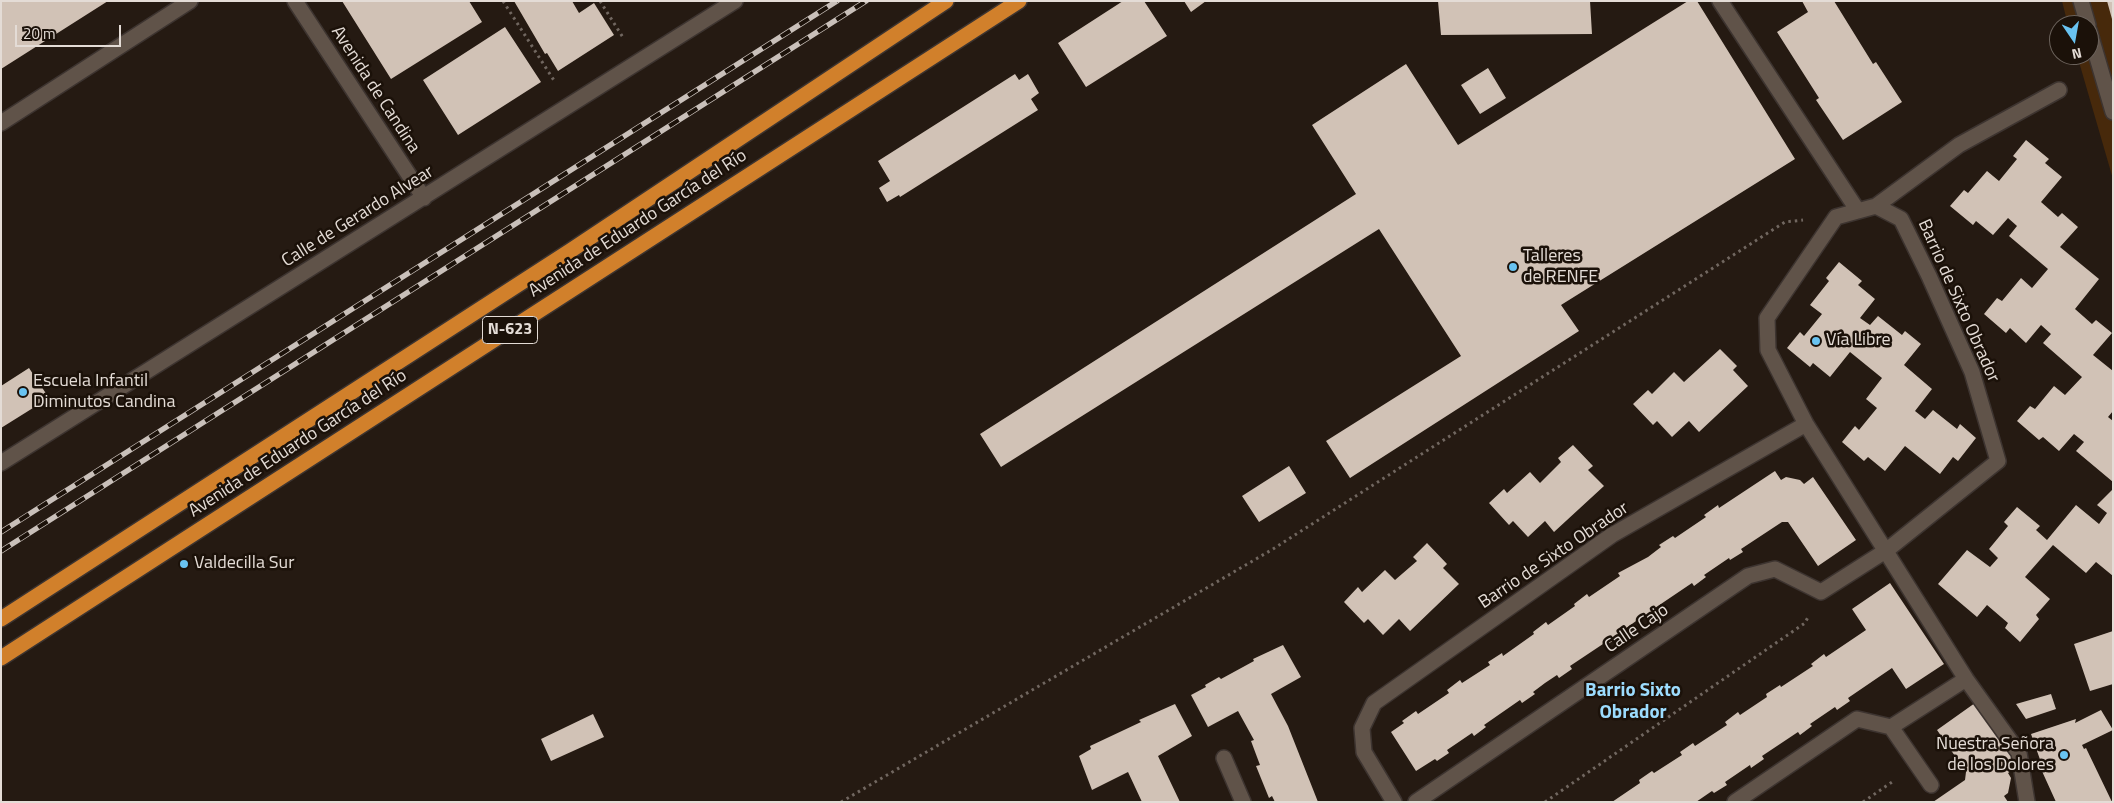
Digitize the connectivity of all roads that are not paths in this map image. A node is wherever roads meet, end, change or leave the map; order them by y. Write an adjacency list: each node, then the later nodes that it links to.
1 (190, 1): 12 (street)
2 (295, 1): 13 (street, Avenida de Candina)
3 (735, 1): 13 (street, Calle de Gerardo Alvear)
4 (946, 1): 19 (highway, Avenida de Eduardo García del Río / N-623)
5 (1019, 1): 20 (highway, Avenida de Eduardo García del Río / N-623)
6 (1720, 1): 15 (street)
7 (2081, 1): 8 (street)
8 (2085, 15)
9 (2099, 64): 11 (street)
10 (2059, 90): 14 (street)
11 (2113, 112)
12 (1, 123)
13 (424, 198): 17 (street, Calle de Gerardo Alvear)
14 (1876, 206): 15 (street); 18 (street, Barrio de Sixto Obrador)
15 (1858, 211): 16 (street)
16 (1806, 424): 18 (street); 26 (street, Barrio de Sixto Obrador)
17 (1, 463)
18 (1888, 550): 21 (street); 27 (street, Calle Cajo)
19 (1, 617)
20 (1, 658)
21 (1966, 679): 22 (street); 29 (street)
22 (1891, 727): 24 (street); 28 (street)
23 (1224, 758): 25 (street)
24 (1931, 785)
25 (1243, 802)
26 (1394, 802)
27 (1416, 802)
28 (1735, 802)
29 (2027, 802)

